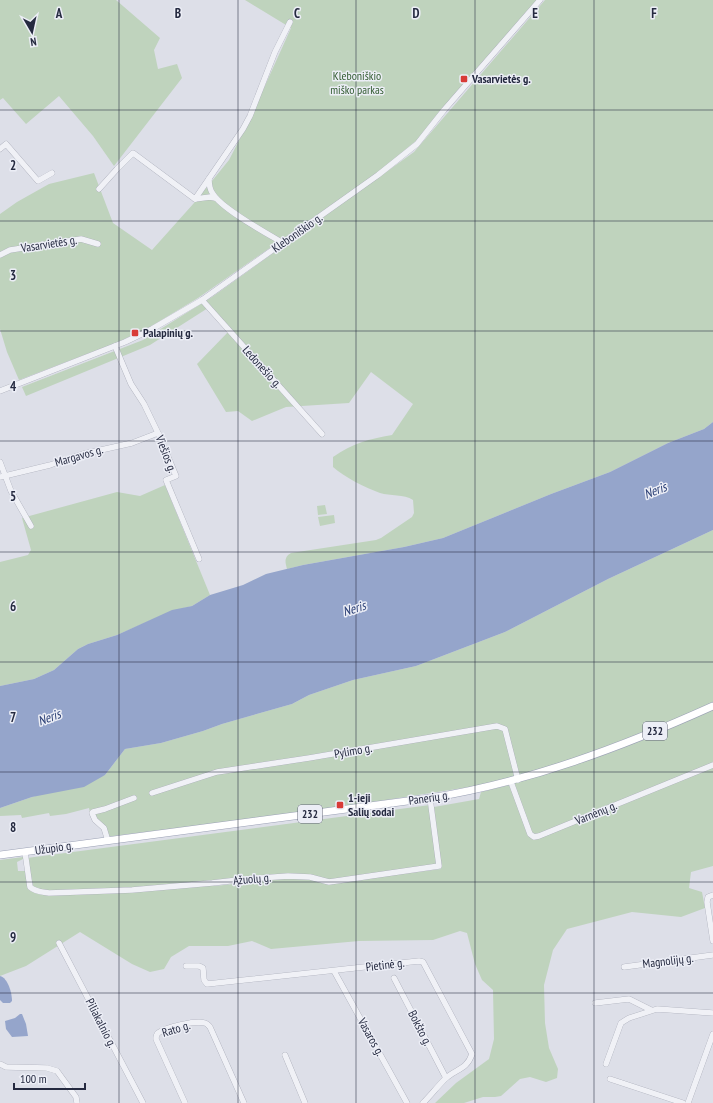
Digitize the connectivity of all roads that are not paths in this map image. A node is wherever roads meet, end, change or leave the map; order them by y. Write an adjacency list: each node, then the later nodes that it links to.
1 (540, 0): 9 (street, Kleboniškio g.)
2 (290, 22): 5 (street)
3 (0, 148): 4 (street)
4 (52, 172)
5 (209, 179): 7 (street); 8 (street)
6 (100, 189): 8 (street)
7 (215, 198): 8 (street); 9 (street)
8 (195, 199)
9 (283, 243): 12 (street, Kleboniškio g.)
10 (98, 244): 11 (street, Vasarvietės g.)
11 (0, 255)
12 (202, 300): 13 (street, Kleboniškio g.); 16 (street, Ledonešio g.)
13 (115, 346): 14 (street, Kleboniškio g.); 15 (street, Viešios g.)
14 (0, 391)
15 (158, 433): 18 (street, Margavos g.); 20 (street, Viešios g.)
16 (322, 434)
17 (0, 462): 18 (street)
18 (2, 476): 19 (street)
19 (31, 526)
20 (199, 559)
21 (713, 706): 23 (main road, Panerių g. / 232)
22 (713, 765): 23 (street, Varnėnų g.)
23 (514, 781): 24 (street, Pylimo g.); 26 (main road, Panerių g. / 232)
24 (152, 793)
25 (134, 798): 27 (street)
26 (430, 798): 27 (main road, Panerių g. / 232); 28 (street, Ąžuolų g.)
27 (108, 841): 28 (main road, Užupio g. / 232)
28 (25, 852): 29 (main road, Užupio g. / 232)
29 (0, 855)
30 (713, 895): 31 (street)
31 (713, 941)
32 (59, 944): 48 (street, Piliakalnio g.)
33 (713, 956): 35 (street, Magnolijų g.)
34 (186, 966): 36 (street, Pietinė g.)
35 (624, 967)
36 (334, 971): 45 (street, Pietinė g.); 52 (street, Vasaros g.)
37 (394, 978): 45 (street, Bokšto g.)
38 (595, 1003): 39 (street)
39 (651, 1010): 40 (street); 44 (street)
40 (713, 1013)
41 (713, 1034): 55 (street)
42 (285, 1055): 51 (street)
43 (0, 1064): 47 (street)
44 (606, 1064)
45 (446, 1078): 53 (street, Pietinė g.)
46 (610, 1079): 54 (street)
47 (76, 1103)
48 (144, 1103)
49 (185, 1103): 50 (street, Rato g.)
50 (244, 1103)
51 (305, 1103)
52 (407, 1103)
53 (423, 1103)
54 (684, 1103)
55 (688, 1103)

